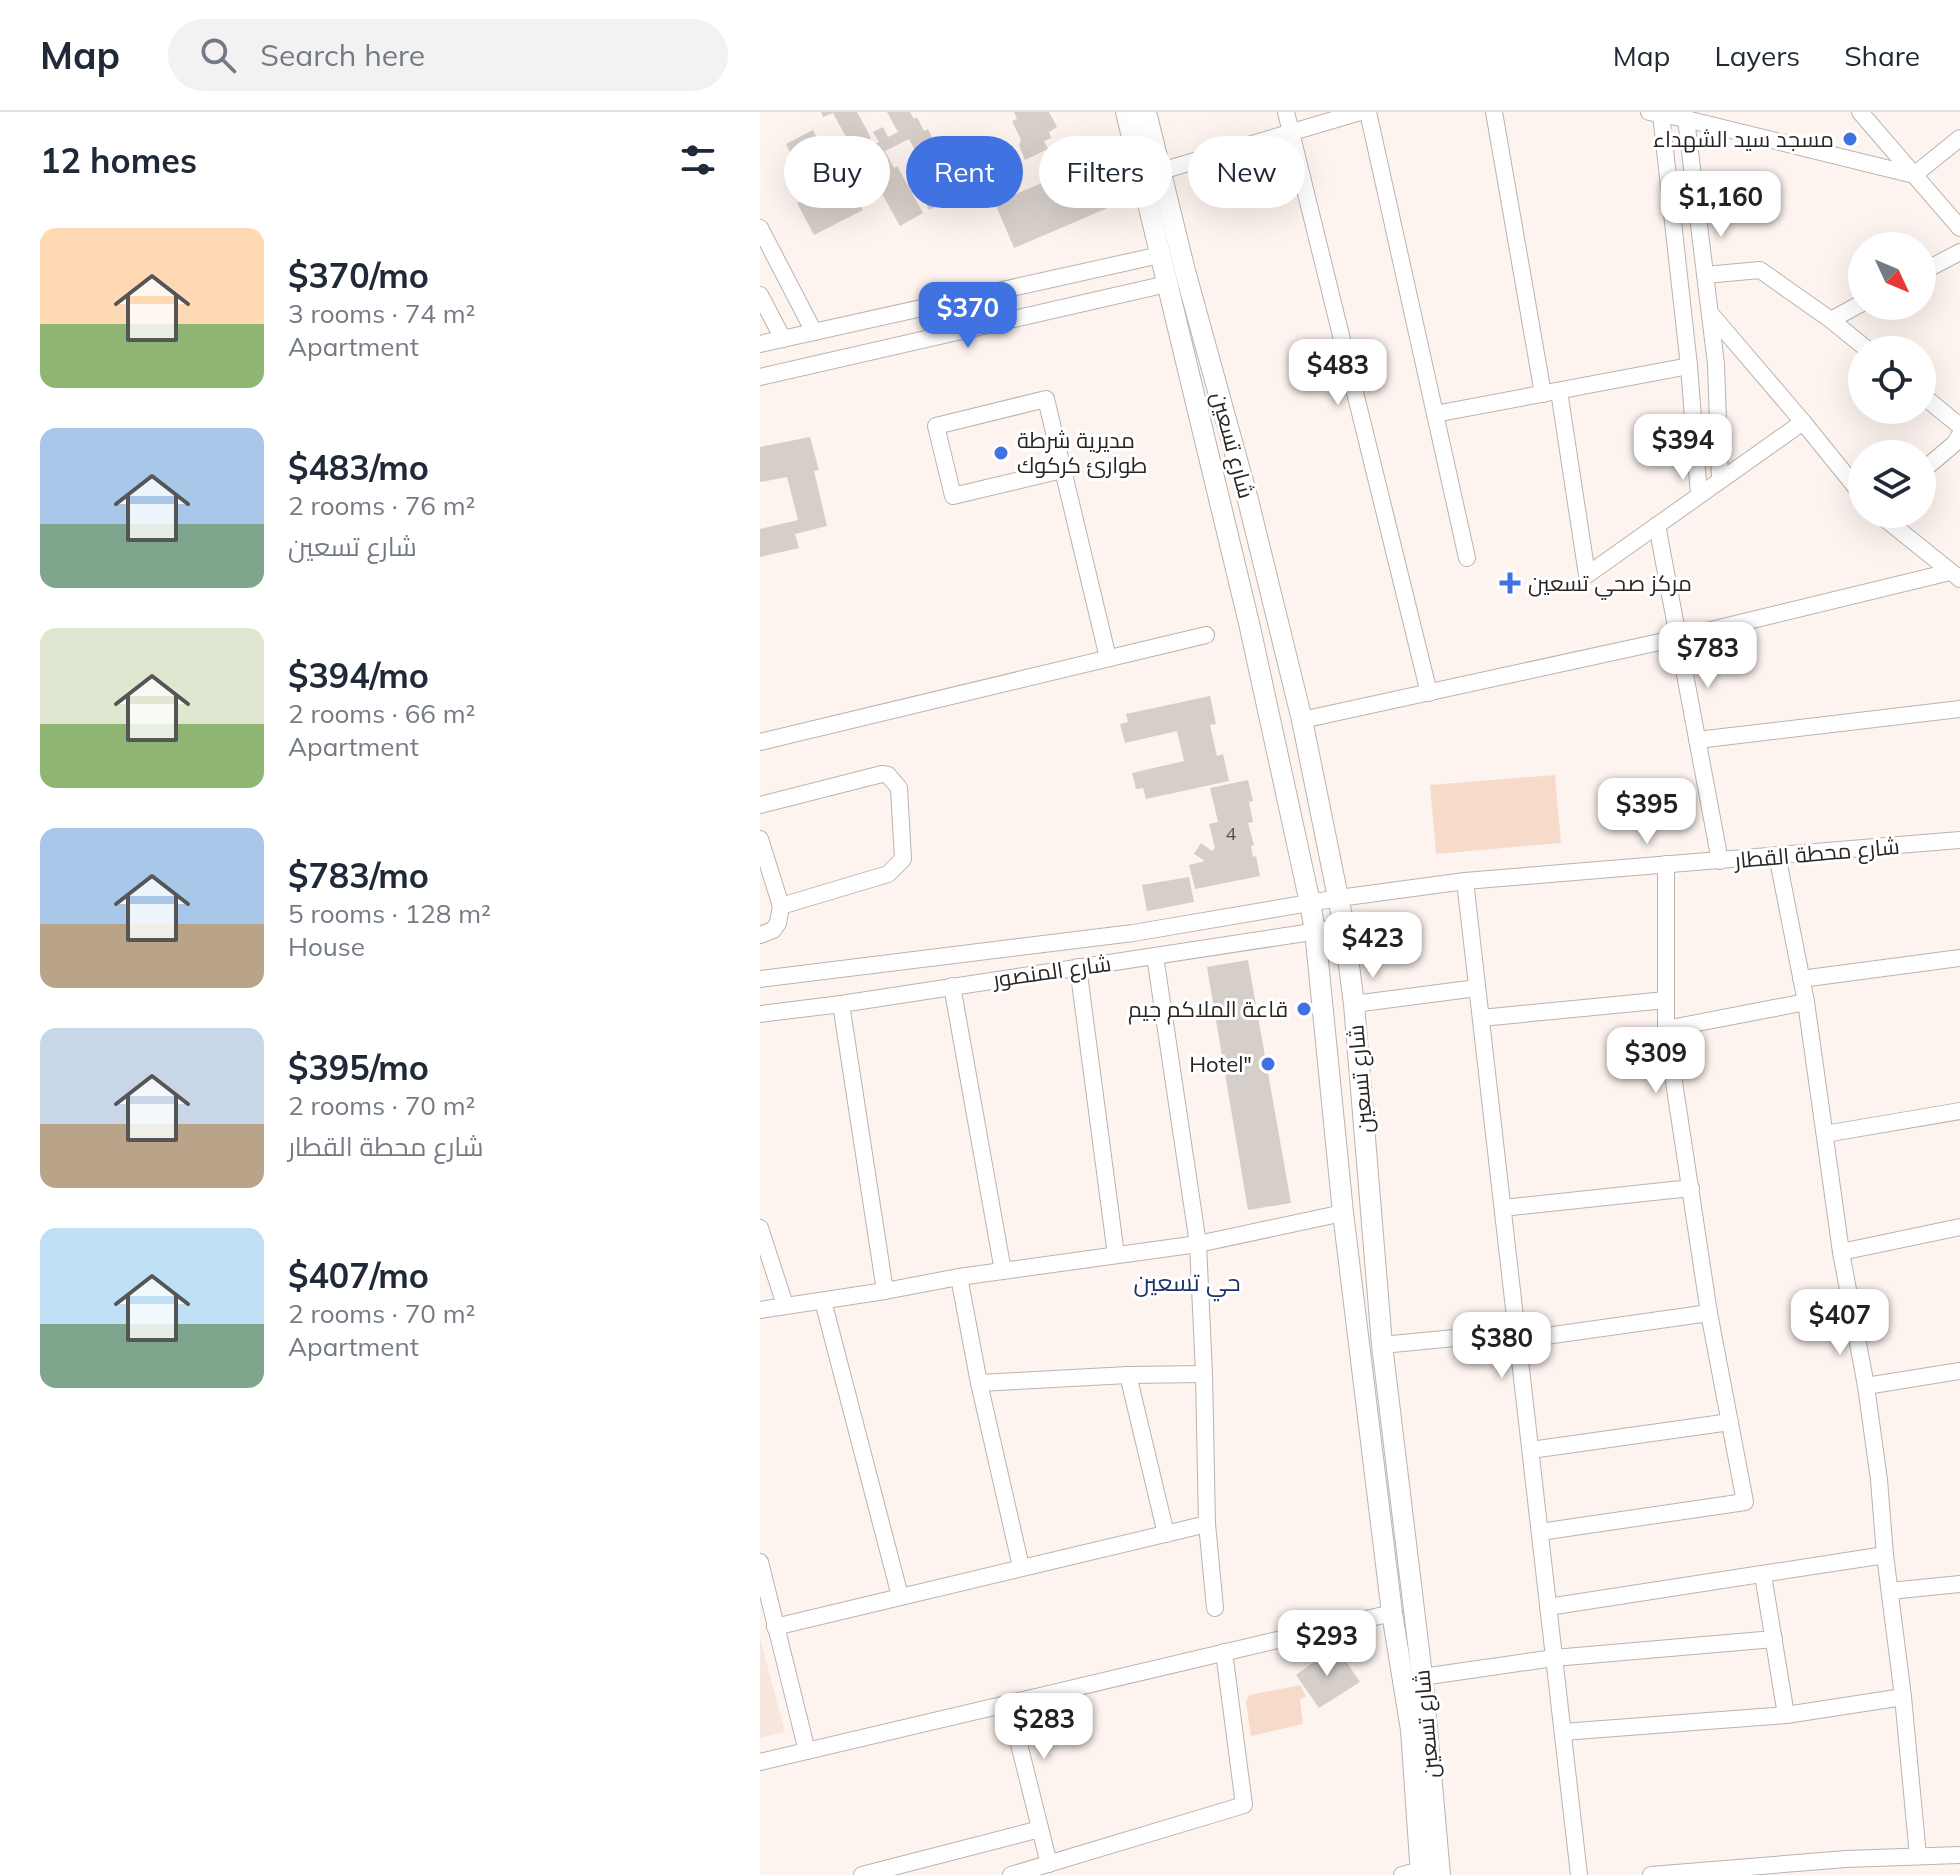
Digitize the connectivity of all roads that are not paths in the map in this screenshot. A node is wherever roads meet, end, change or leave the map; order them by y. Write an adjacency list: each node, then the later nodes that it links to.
1 (1126, 112): 19 (main road, شارع تسعين)
2 (1146, 112): 11 (main road, شارع تسعين)
3 (1286, 112): 10 (street)
4 (1360, 112): 10 (street)
5 (1368, 112): 35 (street)
6 (1494, 112): 33 (street)
7 (1860, 112): 14 (street)
8 (1655, 113): 9 (street); 31 (street)
9 (1686, 119): 14 (street); 21 (street)
10 (1291, 134): 13 (street); 51 (street)
11 (1152, 136)
12 (1960, 138): 14 (street)
13 (1172, 168)
14 (1914, 175): 17 (street)
15 (1170, 208): 53 (main road, شارع تسعين)
16 (760, 228): 27 (street)
17 (1960, 228)
18 (1960, 252): 20 (street)
19 (1160, 255): 22 (main road, شارع تسعين); 27 (street)
20 (1936, 265)
21 (1705, 275): 25 (street); 26 (street)
22 (1167, 284): 32 (street); 64 (main road, شارع تسعين)
23 (760, 295): 29 (street)
24 (1848, 311): 26 (street)
25 (1710, 313): 36 (street); 42 (street)
26 (1831, 320): 28 (street)
27 (814, 332): 29 (street)
28 (1851, 336)
29 (783, 339): 30 (street)
30 (760, 344)
31 (1689, 366): 33 (street); 43 (street)
32 (760, 377)
33 (1551, 392): 35 (street); 44 (street)
34 (1936, 406): 37 (street)
35 (1435, 414): 46 (street)
36 (1803, 422): 41 (street); 42 (street)
37 (1960, 426)
38 (1960, 435): 39 (street)
39 (1936, 459)
40 (1062, 470): 40 (street); 50 (street)
41 (1848, 478)
42 (1720, 480): 43 (street)
43 (1699, 495): 44 (street)
44 (1657, 525): 49 (street)
45 (1896, 528): 47 (street)
46 (1467, 558)
47 (1955, 576): 49 (street)
48 (1206, 635): 50 (street)
49 (1678, 638): 51 (street); 54 (street)
50 (1108, 658): 55 (street)
51 (1429, 693): 53 (street)
52 (1960, 709): 54 (street)
53 (1302, 720): 63 (main road, شارع تسعين)
54 (1697, 740): 60 (street)
55 (760, 742)
56 (760, 805): 65 (street)
57 (760, 839): 65 (street)
58 (1960, 840): 59 (street, شارع محطة القطار)
59 (1777, 855): 60 (street, شارع محطة القطار); 73 (street)
60 (1720, 861): 61 (street, شارع محطة القطار)
61 (1666, 864): 62 (street, شارع محطة القطار); 76 (street)
62 (1465, 881): 63 (street, شارع محطة القطار); 75 (street)
63 (1339, 898): 64 (street, شارع المنصور); 66 (main road, شارع تسعين)
64 (1310, 903): 67 (main road, شارع تسعين); 72 (street, شارع المنصور)
65 (781, 906): 68 (street)
66 (1344, 927): 67 (street, شارع المنصور); 79 (main road, شارع تسعين)
67 (1315, 931): 69 (street, شارع المنصور); 87 (main road, شارع تسعين)
68 (760, 935)
69 (1155, 956): 71 (street, شارع المنصور); 90 (street)
70 (1960, 958): 73 (street)
71 (1078, 967): 74 (street, شارع المنصور); 92 (street)
72 (760, 979)
73 (1801, 979): 77 (street)
74 (952, 986): 78 (street, شارع المنصور); 93 (street)
75 (1477, 988): 79 (street); 81 (street)
76 (1666, 1000): 81 (street); 82 (street)
77 (1806, 1002): 82 (street); 84 (street)
78 (841, 1004): 80 (street, شارع المنصور); 95 (street)
79 (1354, 1004): 101 (main road, شارع تسعين)
80 (760, 1014)
81 (1481, 1018): 86 (street)
82 (1666, 1029): 85 (street)
83 (1960, 1111): 84 (street)
84 (1825, 1134): 91 (street)
85 (1691, 1188): 86 (street); 99 (street)
86 (1503, 1208): 100 (street)
87 (1343, 1213): 90 (street); 121 (main road, شارع تسعين)
88 (1960, 1227): 91 (street)
89 (760, 1228): 97 (street)
90 (1198, 1244): 92 (street); 103 (street)
91 (1841, 1252): 106 (street)
92 (1116, 1255): 93 (street)
93 (1003, 1271): 94 (street)
94 (959, 1277): 95 (street); 105 (street)
95 (885, 1291): 96 (street)
96 (823, 1301): 97 (street); 118 (street)
97 (785, 1305): 98 (street)
98 (760, 1310)
99 (1709, 1313): 100 (street); 107 (street)
100 (1517, 1336): 101 (street); 108 (street)
101 (1382, 1345): 126 (main road, شارع تسعين)
102 (1960, 1371): 106 (street)
103 (1204, 1374): 104 (street); 109 (street)
104 (1128, 1375): 105 (street); 111 (street)
105 (979, 1383): 114 (street)
106 (1866, 1386): 112 (street)
107 (1730, 1422): 108 (street); 110 (street)
108 (1531, 1450): 110 (street)
109 (1207, 1524): 111 (street); 120 (street)
110 (1540, 1532): 119 (street)
111 (1166, 1534): 114 (street)
112 (1885, 1555): 115 (street); 117 (street)
113 (760, 1562): 122 (street)
114 (1021, 1567): 118 (street)
115 (1763, 1575): 119 (street); 123 (street)
116 (1960, 1584): 117 (street)
117 (1890, 1591): 127 (street)
118 (900, 1596): 122 (street)
119 (1548, 1607): 125 (street)
120 (1215, 1608)
121 (1392, 1613): 124 (street); 139 (main road, شارع تسعين)
122 (775, 1627): 131 (street)
123 (1774, 1639): 125 (street); 129 (street)
124 (1224, 1652): 128 (street); 136 (street)
125 (1554, 1658): 126 (street); 130 (street)
126 (1422, 1677): 139 (main road, شارع تسعين)
127 (1903, 1697): 129 (street); 135 (street)
128 (1009, 1704): 131 (street); 133 (street)
129 (1786, 1715): 130 (street)
130 (1563, 1732): 141 (street)
131 (807, 1751): 132 (street)
132 (760, 1762)
133 (1040, 1829): 136 (street); 138 (street)
134 (1960, 1855): 135 (street)
135 (1918, 1856): 137 (street)
136 (1049, 1864): 140 (street)
137 (1846, 1867): 142 (street)
138 (871, 1874)
139 (1421, 1874)
140 (1011, 1875)
141 (1579, 1875)
142 (1651, 1875)

